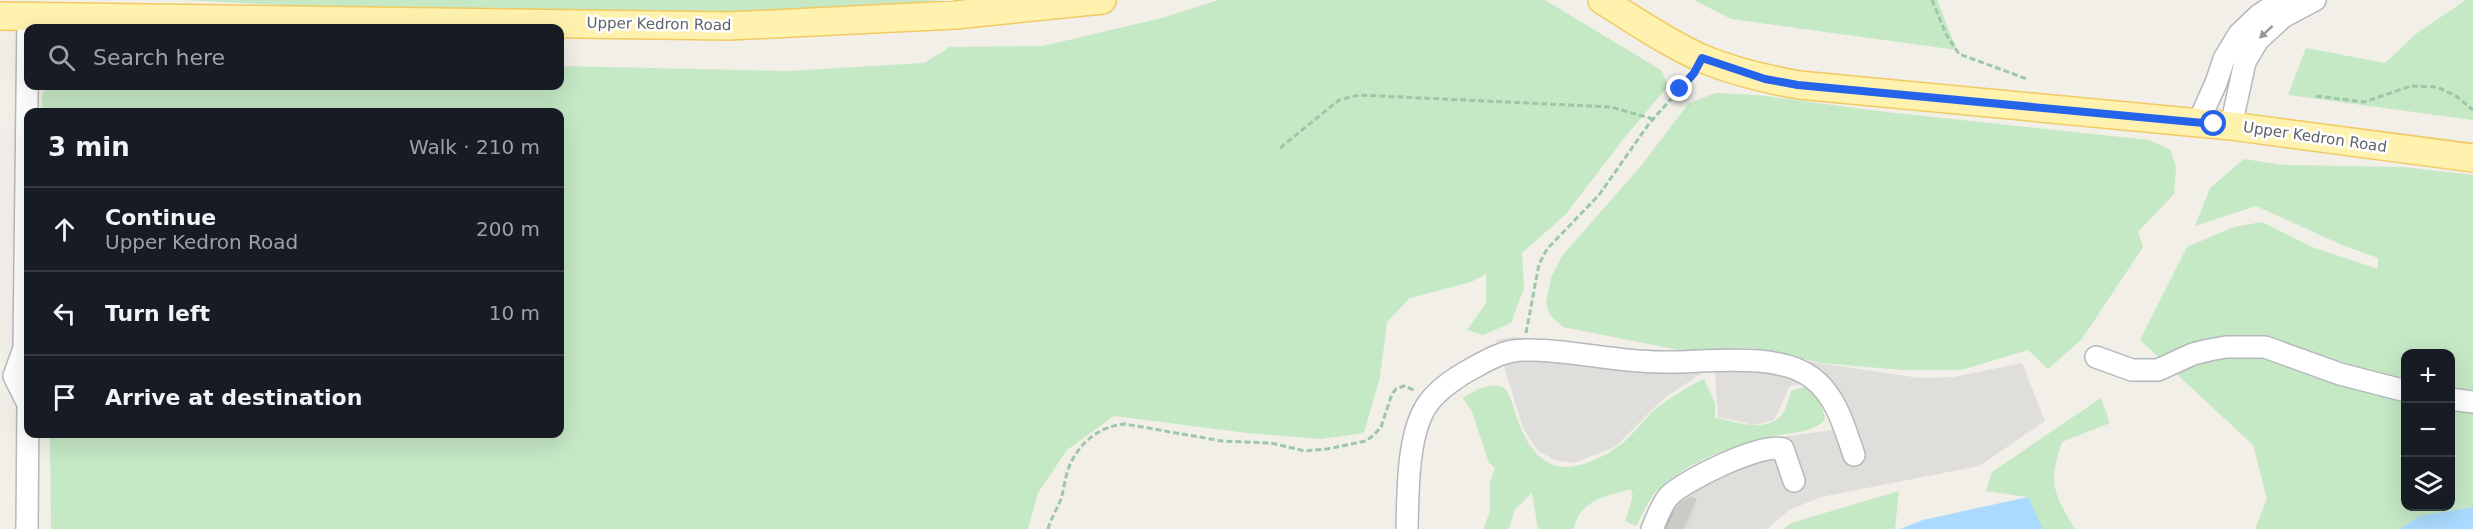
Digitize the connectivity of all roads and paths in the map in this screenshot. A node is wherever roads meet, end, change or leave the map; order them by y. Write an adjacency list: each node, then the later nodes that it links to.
1 (1102, 0): 7 (main road, Upper Kedron Road)
2 (1602, 0): 9 (main road, Upper Kedron Road)
3 (1932, 0): 10 (path)
4 (2282, 0): 16 (street)
5 (2315, 0): 17 (street, one-way to 17)
6 (0, 16): 7 (main road, Upper Kedron Road)
7 (28, 16): 8 (street)
8 (28, 24)
9 (1702, 58): 15 (path); 16 (main road, Upper Kedron Road)
10 (2027, 79)
11 (27, 90): 13 (street)
12 (2316, 96): 14 (path)
13 (27, 108)
14 (2473, 110)
15 (1653, 120): 18 (path); 21 (path)
16 (2198, 123): 17 (main road, Upper Kedron Road)
17 (2231, 126): 19 (main road, Upper Kedron Road)
18 (1280, 148)
19 (2473, 159)
20 (24, 348): 23 (street)
21 (1523, 350): 28 (street); 30 (street)
22 (2096, 357): 24 (street)
23 (7, 375): 25 (street)
24 (2401, 390)
25 (24, 398)
26 (2455, 400): 27 (street)
27 (2473, 402)
28 (1428, 403): 33 (path); 34 (street)
29 (28, 438): 32 (street)
30 (1854, 455)
31 (1794, 481): 35 (street)
32 (27, 529)
33 (1048, 529)
34 (1407, 529)
35 (1652, 529)

